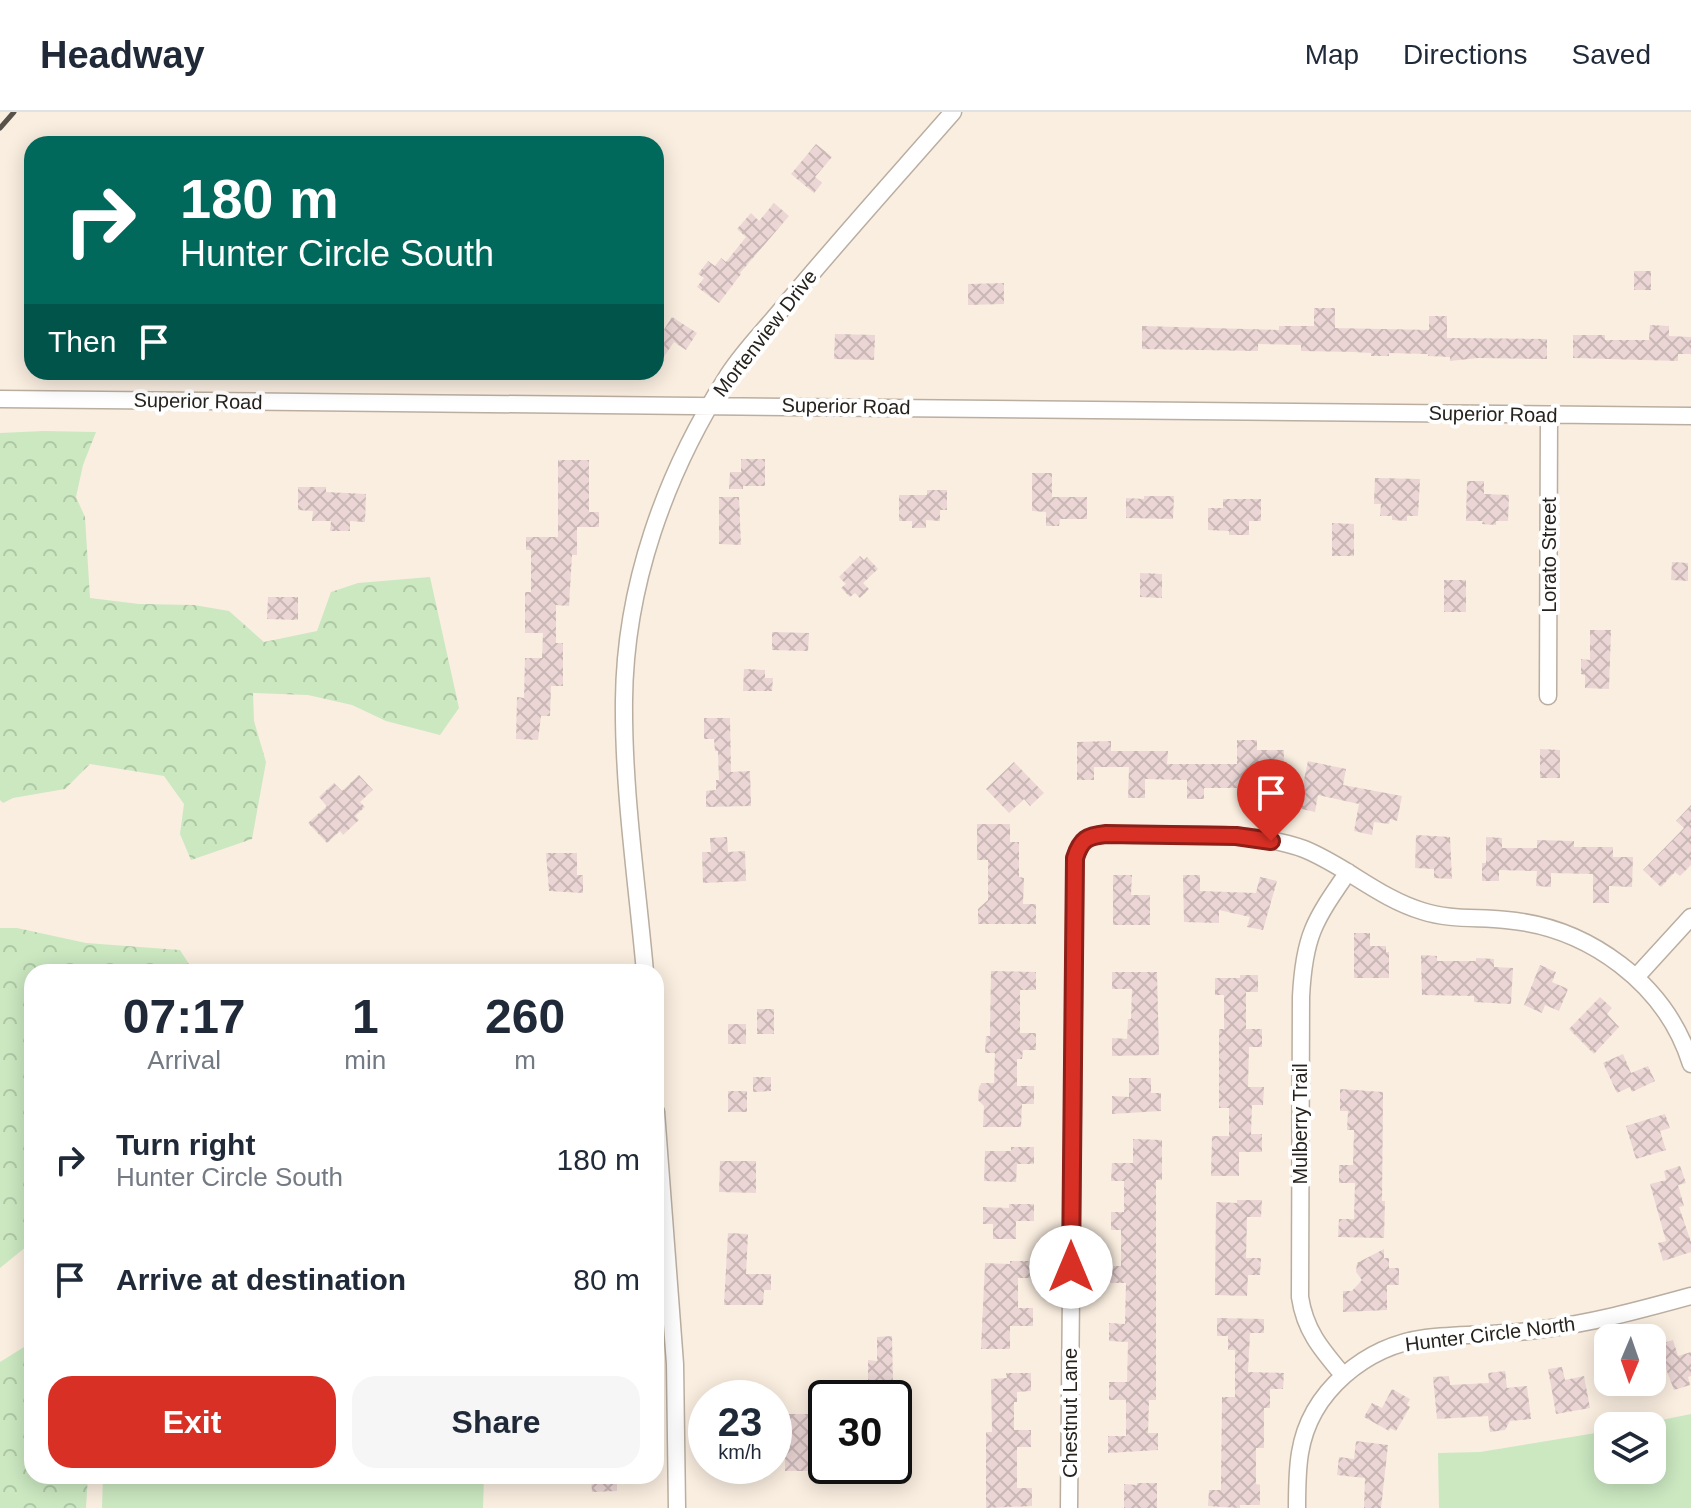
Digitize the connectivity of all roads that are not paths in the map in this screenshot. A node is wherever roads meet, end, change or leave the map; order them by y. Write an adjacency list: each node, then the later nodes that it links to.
1 (953, 112): 3 (street, Mortenview Drive)
2 (0, 399): 3 (street, Superior Road)
3 (710, 405): 4 (street, Superior Road); 9 (street, Mortenview Drive)
4 (1549, 415): 5 (street, Superior Road); 6 (street, Lorato Street)
5 (1691, 416)
6 (1548, 696)
7 (1348, 872): 10 (street); 14 (street, Mulberry Trail); 16 (street, Chestnut Lane)
8 (1691, 917): 10 (street)
9 (644, 964)
10 (1637, 976): 11 (street)
11 (1691, 1064)
12 (664, 1218): 15 (street)
13 (1691, 1296): 14 (street, Hunter Circle North)
14 (1343, 1375): 17 (street, Hunter Circle North)
15 (677, 1508)
16 (1069, 1508)
17 (1297, 1508)

